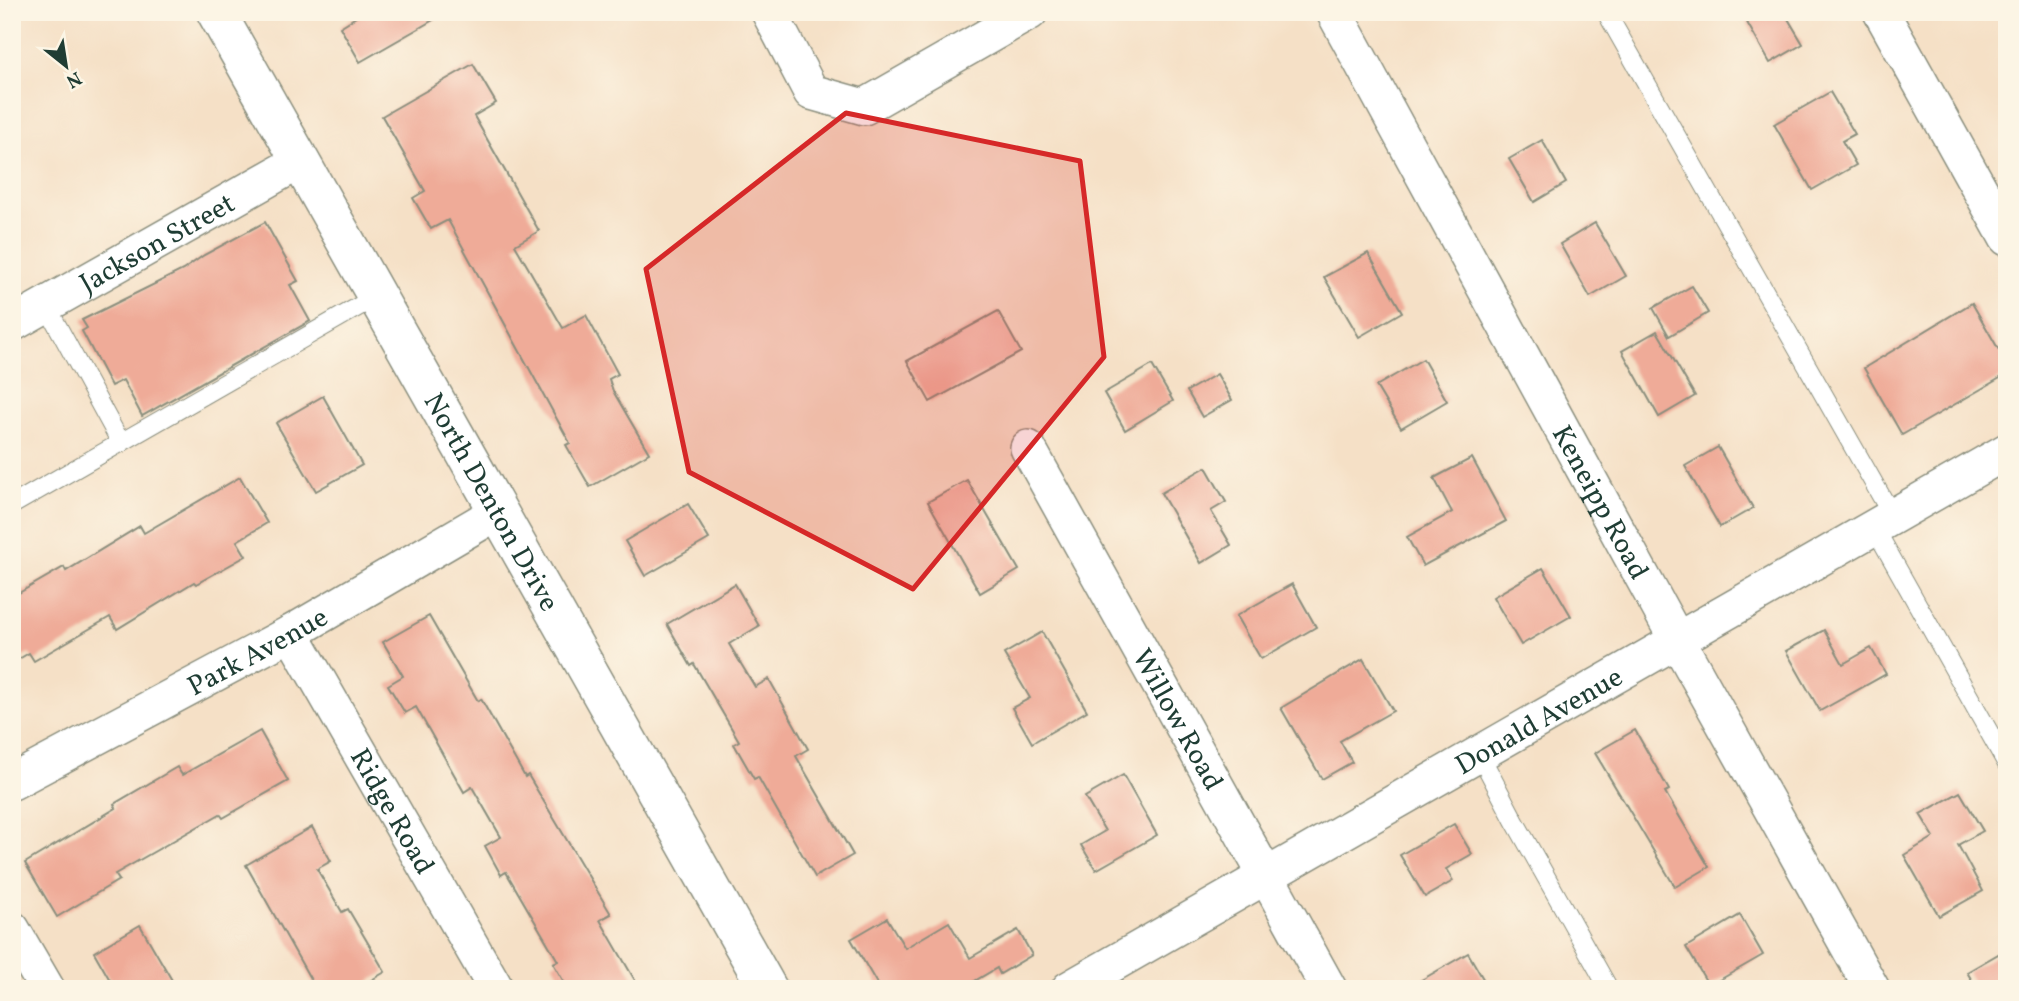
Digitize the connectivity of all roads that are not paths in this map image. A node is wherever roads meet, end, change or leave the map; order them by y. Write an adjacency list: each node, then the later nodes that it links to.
1 (216, 12): 7 (street, North Denton Drive)
2 (769, 12): 3 (street)
3 (1030, 12)
4 (1334, 12): 19 (street, Keneipp Road)
5 (1606, 12): 17 (lane)
6 (1881, 12): 8 (street)
7 (300, 161): 9 (street, North Denton Drive); 10 (street, Jackson Street)
8 (2007, 238)
9 (377, 296): 12 (lane); 16 (street, North Denton Drive)
10 (46, 305): 11 (street, Jackson Street); 12 (lane)
11 (12, 324)
12 (121, 443): 15 (lane)
13 (1028, 448): 23 (street, Willow Road)
14 (2007, 451): 17 (street, Donald Avenue)
15 (12, 505)
16 (498, 512): 18 (street, Park Avenue); 27 (street, North Denton Drive)
17 (1884, 522): 19 (street, Donald Avenue); 21 (lane)
18 (291, 633): 22 (street, Park Avenue); 26 (street, Ridge Road)
19 (1677, 640): 20 (street, Donald Avenue); 31 (street, Keneipp Road)
20 (1479, 753): 23 (street, Donald Avenue); 30 (lane)
21 (2007, 764)
22 (12, 782)
23 (1266, 875): 28 (street, Donald Avenue); 29 (street, Willow Road)
24 (12, 929): 25 (street)
25 (47, 989)
26 (496, 989)
27 (768, 989)
28 (1069, 989)
29 (1329, 989)
30 (1609, 989)
31 (1872, 989)

